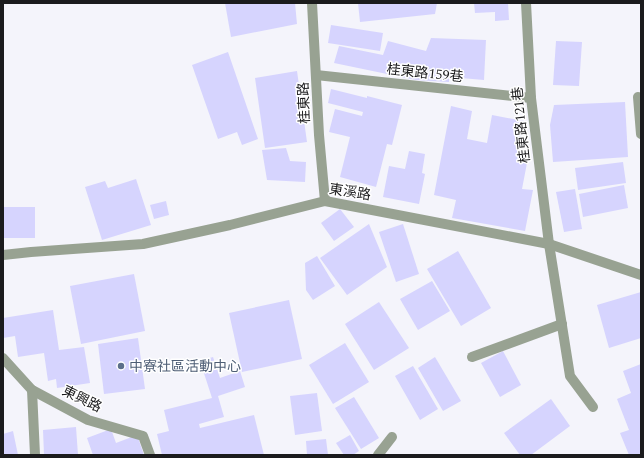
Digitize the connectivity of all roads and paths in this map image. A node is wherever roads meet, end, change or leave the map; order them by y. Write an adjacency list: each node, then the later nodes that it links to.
1 (312, 3): 3 (street, 桂東路)
2 (526, 3): 5 (street, 桂東路121巷)
3 (316, 75): 5 (street, 桂東路159巷); 7 (street, 桂東路)
4 (638, 97): 6 (street)
5 (531, 98): 8 (street, 桂東路121巷)
6 (641, 134)
7 (325, 201): 8 (street, 東溪路); 9 (street, 東溪路)
8 (550, 244): 10 (street, 東溪路); 11 (street, 桂東路121巷)
9 (3, 255)
10 (641, 275)
11 (562, 324): 12 (street); 15 (street, 桂東路121巷)
12 (472, 357)
13 (3, 358): 14 (street, 東興路)
14 (32, 390): 17 (street); 18 (street, 東興路)
15 (593, 408)
16 (392, 436): 19 (street)
17 (35, 455)
18 (150, 455)
19 (378, 455)

